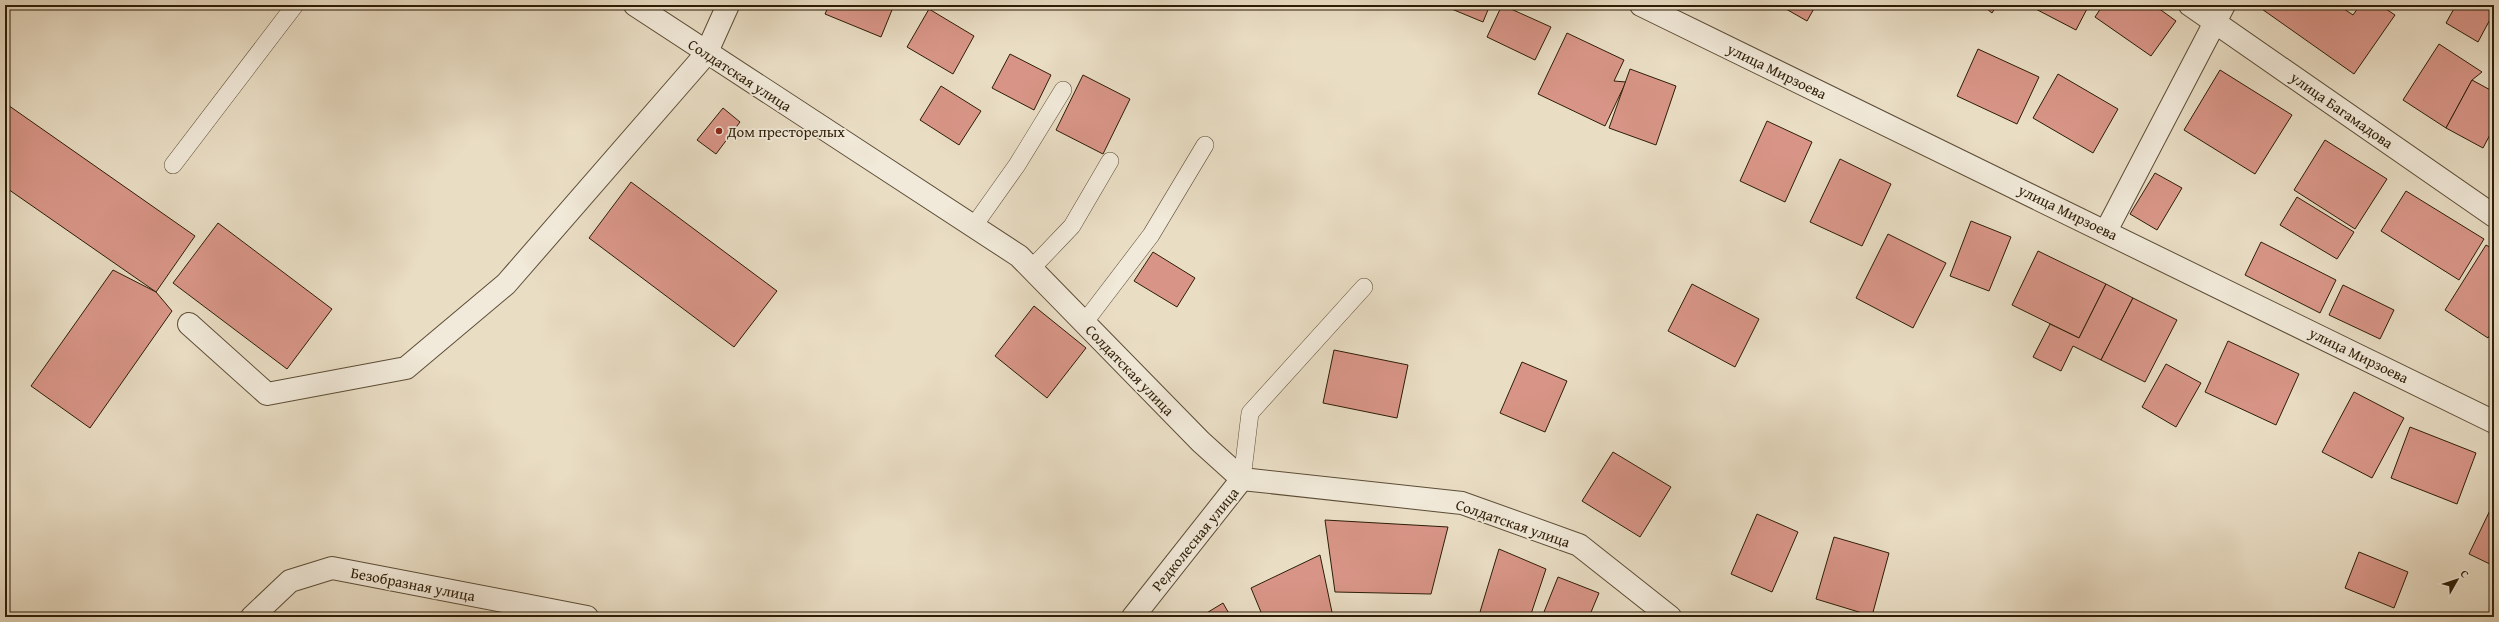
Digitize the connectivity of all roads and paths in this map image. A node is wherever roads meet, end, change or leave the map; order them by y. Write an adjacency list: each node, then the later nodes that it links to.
1 (295, 5): 11 (lane)
2 (635, 5): 7 (street, Солдатская улица)
3 (728, 5): 7 (street)
4 (1641, 5): 14 (street, улица Мирзоева)
5 (2190, 5): 6 (street, улица Багамадова)
6 (2219, 13): 12 (street, улица Багамадова); 14 (street)
7 (706, 54): 13 (street, Солдатская улица); 18 (street)
8 (1063, 90): 13 (lane)
9 (1204, 144): 17 (lane)
10 (1110, 161): 15 (lane)
11 (173, 165)
12 (2494, 216)
13 (974, 227): 15 (street, Солдатская улица)
14 (2106, 231): 19 (street, улица Мирзоева)
15 (1031, 269): 17 (street, Солдатская улица)
16 (1364, 287): 20 (lane)
17 (1084, 323): 20 (street, Солдатская улица)
18 (189, 324)
19 (2494, 422)
20 (1242, 479): 23 (street, Редколесная улица); 24 (street, Солдатская улица)
21 (252, 617): 22 (street, Безобразная улица)
22 (588, 617)
23 (1132, 617)
24 (1670, 617)

